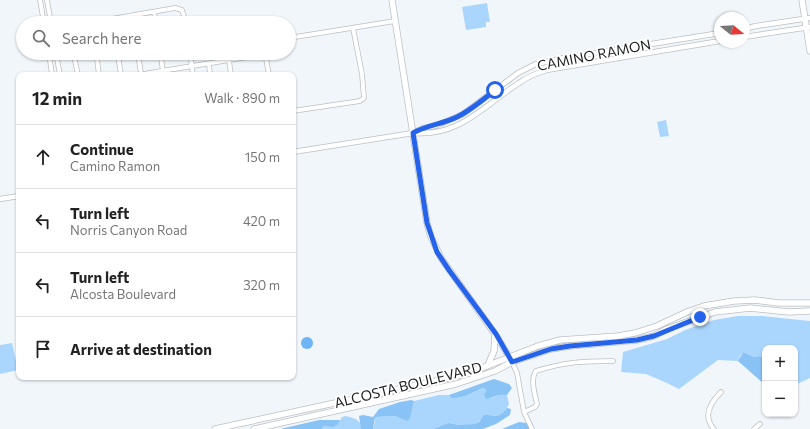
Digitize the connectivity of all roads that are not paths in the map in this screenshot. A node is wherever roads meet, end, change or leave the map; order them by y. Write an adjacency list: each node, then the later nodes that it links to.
1 (40, 0): 7 (street)
2 (48, 0): 8 (street)
3 (392, 0): 13 (main road)
4 (802, 0): 12 (main road)
5 (154, 12): 6 (street); 10 (street); 11 (street)
6 (133, 15): 9 (street)
7 (43, 16)
8 (50, 16)
9 (130, 16)
10 (155, 16)
11 (184, 16)
12 (808, 19): 15 (street); 16 (main road)
13 (395, 21): 14 (street); 46 (main road)
14 (353, 28): 19 (street); 45 (street)
15 (750, 28)
16 (808, 28): 18 (street); 21 (main road)
17 (714, 34): 46 (street, CAMINO RAMON)
18 (750, 36)
19 (296, 37)
20 (714, 42): 46 (street, CAMINO RAMON)
21 (810, 50)
22 (50, 60): 34 (street)
23 (57, 60): 35 (street)
24 (97, 60): 37 (street)
25 (119, 60): 38 (street)
26 (139, 60): 39 (street)
27 (162, 60): 40 (street)
28 (191, 60): 33 (street)
29 (229, 60): 32 (street); 43 (street)
30 (266, 60): 44 (street)
31 (76, 61): 36 (street)
32 (208, 64): 33 (street); 42 (street)
33 (192, 66): 40 (street); 41 (street)
34 (52, 72)
35 (59, 72)
36 (78, 72)
37 (99, 72)
38 (121, 72)
39 (141, 72)
40 (166, 72)
41 (193, 72)
42 (209, 72)
43 (231, 72)
44 (268, 72)
45 (296, 111)
46 (413, 133): 47 (street, CAMINO RAMON); 52 (main road)
47 (296, 152)
48 (16, 196): 49 (street)
49 (0, 199)
50 (810, 303): 53 (main road, ALCOSTA BOULEVARD)
51 (810, 311): 54 (main road, ALCOSTA BOULEVARD)
52 (496, 334): 53 (main road); 56 (main road)
53 (509, 356): 54 (main road); 56 (main road, ALCOSTA BOULEVARD)
54 (512, 362): 58 (street); 61 (main road, ALCOSTA BOULEVARD)
55 (612, 362): 58 (street)
56 (488, 366): 60 (main road, ALCOSTA BOULEVARD)
57 (721, 392): 63 (street)
58 (524, 412): 62 (street)
59 (760, 424): 64 (street)
60 (215, 429)
61 (254, 429)
62 (532, 429)
63 (714, 429)
64 (754, 429)

